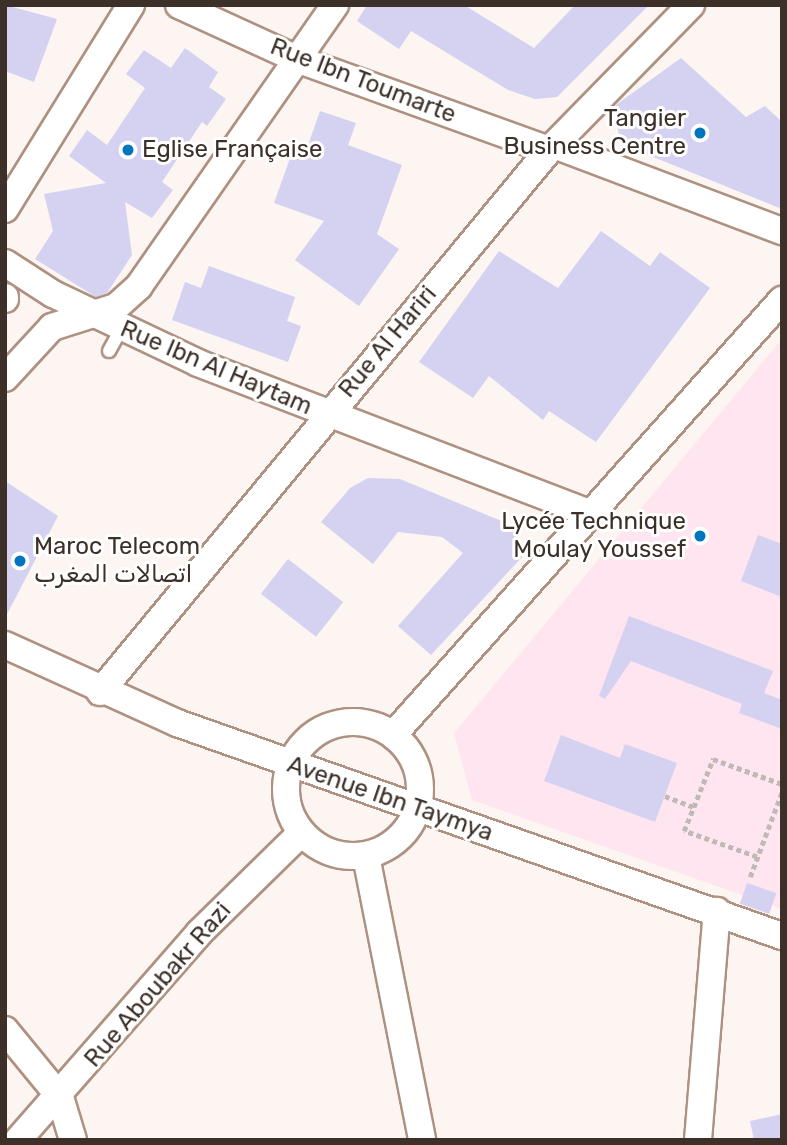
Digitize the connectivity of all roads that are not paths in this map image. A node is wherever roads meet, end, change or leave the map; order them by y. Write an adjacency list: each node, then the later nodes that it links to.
1 (131, 5): 7 (street)
2 (179, 5): 5 (street, Rue Ibn Toumarte)
3 (335, 5): 5 (street)
4 (691, 5): 6 (street, Rue Al Hariri)
5 (299, 60): 6 (street, Rue Ibn Toumarte); 11 (street)
6 (552, 147): 8 (street, Rue Ibn Toumarte); 15 (street, Rue Al Hariri)
7 (5, 209)
8 (782, 231)
9 (5, 263): 11 (street, Rue Ibn Al Haytam)
10 (782, 300): 16 (street)
11 (95, 315): 12 (street, Rue Ibn Al Haytam); 14 (street)
12 (122, 328): 13 (lane); 15 (street, Rue Ibn Al Haytam)
13 (109, 351)
14 (5, 378)
15 (327, 415): 16 (street, Rue Ibn Al Haytam); 18 (street, Rue Al Hariri)
16 (593, 515): 19 (street)
17 (5, 645): 18 (street, Avenue Ibn Taymya)
18 (100, 692): 20 (street, Avenue Ibn Taymya)
19 (393, 735): 20 (street); 21 (street)
20 (290, 764): 21 (street, Avenue Ibn Taymya); 22 (street)
21 (418, 810): 23 (street); 24 (street, Avenue Ibn Taymya)
22 (301, 833): 23 (street); 27 (street, Rue Aboubakr Razi)
23 (366, 856): 30 (street)
24 (718, 911): 25 (street, Avenue Ibn Taymya); 31 (street)
25 (782, 936)
26 (5, 1030): 27 (street)
27 (60, 1097): 28 (street, Rue Aboubakr Razi); 29 (street)
28 (18, 1140)
29 (73, 1140)
30 (422, 1140)
31 (698, 1140)

